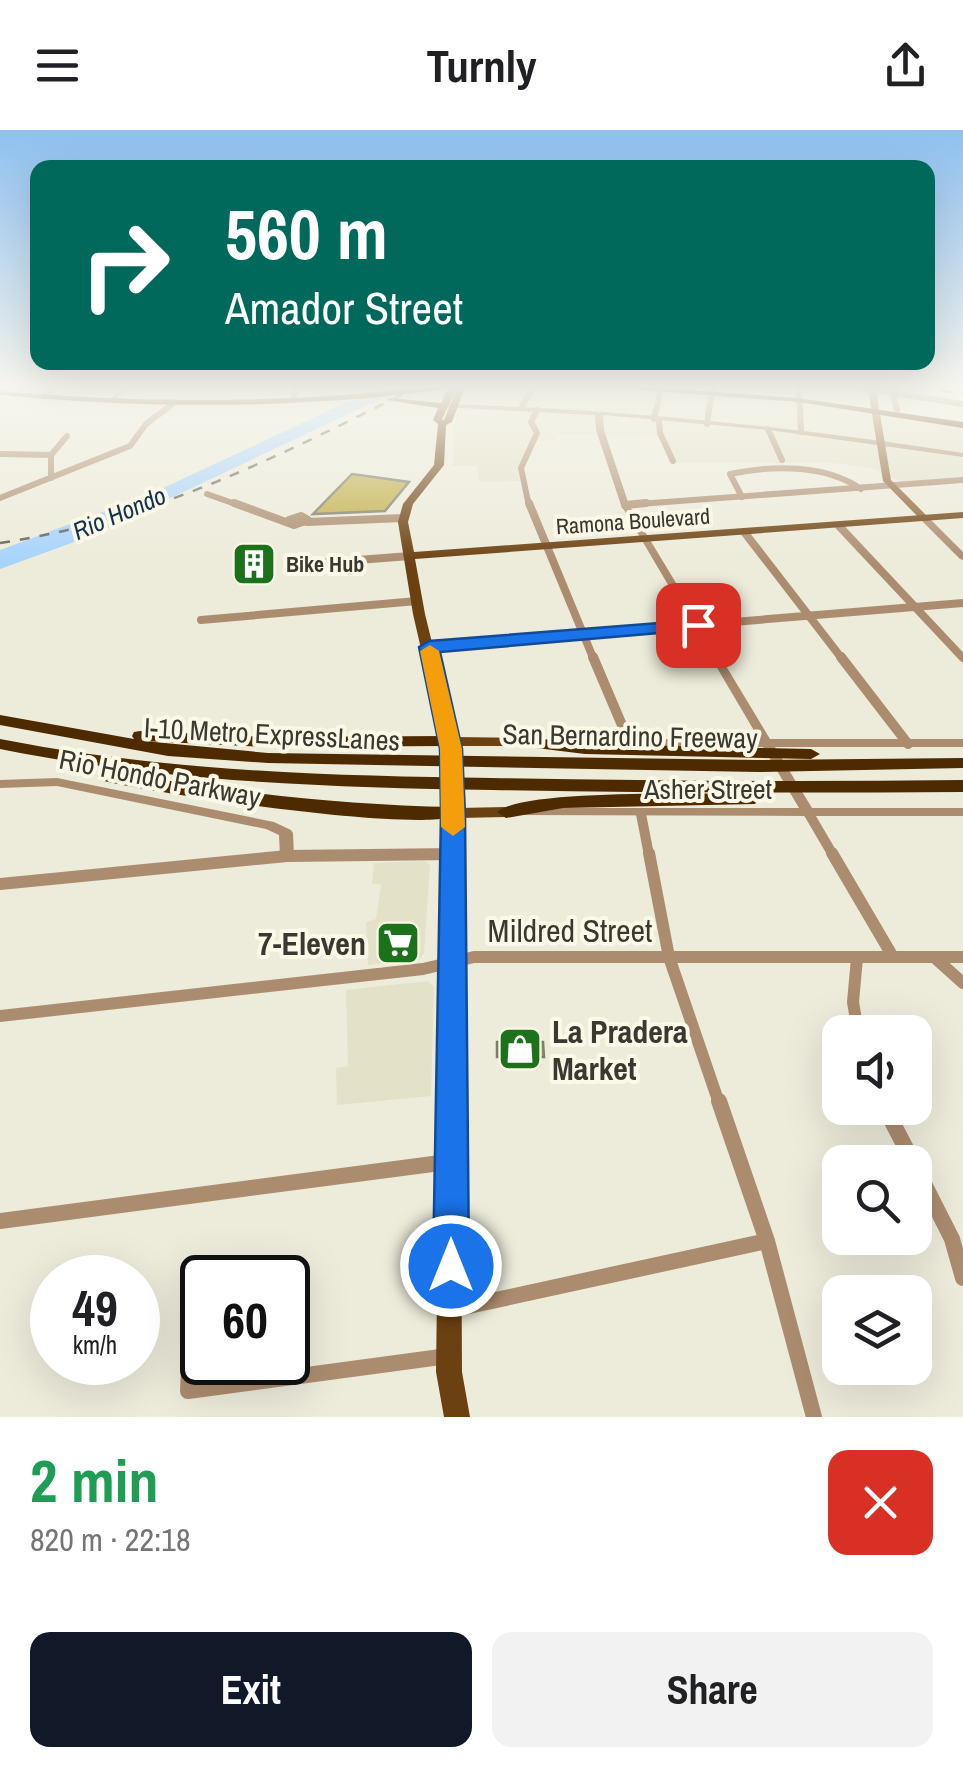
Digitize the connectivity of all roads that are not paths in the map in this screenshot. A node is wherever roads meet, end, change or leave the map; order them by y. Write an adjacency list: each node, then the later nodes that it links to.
1 (61, 444): 12 (street)
2 (134, 444): 15 (street)
3 (440, 444): 24 (main road)
4 (532, 444): 29 (street)
5 (605, 444): 22 (street)
6 (665, 444): 13 (street)
7 (775, 444): 14 (street)
8 (880, 444): 17 (main road)
9 (887, 444): 11 (street)
10 (0, 454): 12 (street)
11 (963, 455)
12 (51, 456): 15 (street)
13 (672, 460)
14 (782, 460)
15 (52, 478): 20 (street)
16 (963, 480): 17 (street)
17 (890, 487): 18 (street); 25 (main road)
18 (861, 489): 21 (street); 21 (street)
19 (207, 494): 24 (street)
20 (0, 498)
21 (742, 498): 22 (street)
22 (625, 505): 28 (street)
23 (963, 515): 25 (main road, Ramona Boulevard)
24 (403, 518): 30 (main road)
25 (925, 519): 26 (main road, Ramona Boulevard); 31 (street)
26 (838, 526): 27 (main road, Ramona Boulevard); 35 (street)
27 (745, 533): 28 (main road, Ramona Boulevard); 36 (street)
28 (646, 540): 29 (main road, Ramona Boulevard); 38 (street)
29 (546, 546): 30 (main road, Ramona Boulevard); 39 (street)
30 (410, 556): 32 (street, Ramona Boulevard); 33 (main road)
31 (963, 556)
32 (305, 564)
33 (418, 601): 37 (street); 40 (main road)
34 (963, 603): 35 (street)
35 (916, 607): 36 (street); 41 (street)
36 (811, 616): 38 (street); 48 (street)
37 (200, 620)
38 (698, 625): 39 (street); 47 (street)
39 (586, 636): 40 (street); 46 (street)
40 (429, 647): 43 (main road)
41 (963, 658)
42 (4, 734): 43 (highway); 50 (highway, San Bernardino Freeway); 56 (highway)
43 (448, 741): 44 (main road); 56 (main road)
44 (526, 742): 46 (street); 50 (highway)
45 (963, 742): 48 (street)
46 (630, 744): 47 (street)
47 (767, 744): 48 (street); 58 (street)
48 (908, 744)
49 (963, 763): 51 (highway)
50 (764, 777): 51 (highway); 51 (highway); 54 (highway)
51 (814, 777): 52 (highway)
52 (963, 779)
53 (0, 784): 60 (street, Rio Hondo Parkway)
54 (506, 812): 56 (main road, Asher Street); 57 (street, Asher Street)
55 (963, 812): 58 (street, Asher Street)
56 (453, 813): 59 (main road)
57 (641, 814): 58 (street, Asher Street); 62 (street)
58 (810, 814): 65 (street)
59 (453, 854): 60 (street); 67 (main road)
60 (287, 856): 61 (street)
61 (0, 884)
62 (669, 957): 64 (street, Mildred Street); 67 (street, Mildred Street); 74 (street)
63 (963, 957): 66 (street, Mildred Street)
64 (857, 958): 65 (street, Mildred Street); 69 (street)
65 (893, 958): 66 (street, Mildred Street)
66 (934, 958): 68 (street)
67 (450, 963): 70 (street, Mildred Street); 71 (main road)
68 (963, 983)
69 (855, 1015)
70 (0, 1016)
71 (448, 1162): 73 (street); 76 (main road)
72 (932, 1199): 75 (street)
73 (0, 1222)
74 (767, 1240): 76 (street); 82 (street)
75 (963, 1278)
76 (449, 1310): 77 (main road)
77 (449, 1355): 78 (street); 81 (main road)
78 (310, 1375)
79 (188, 1385): 80 (street)
80 (237, 1385)
81 (457, 1417)
82 (814, 1417)

